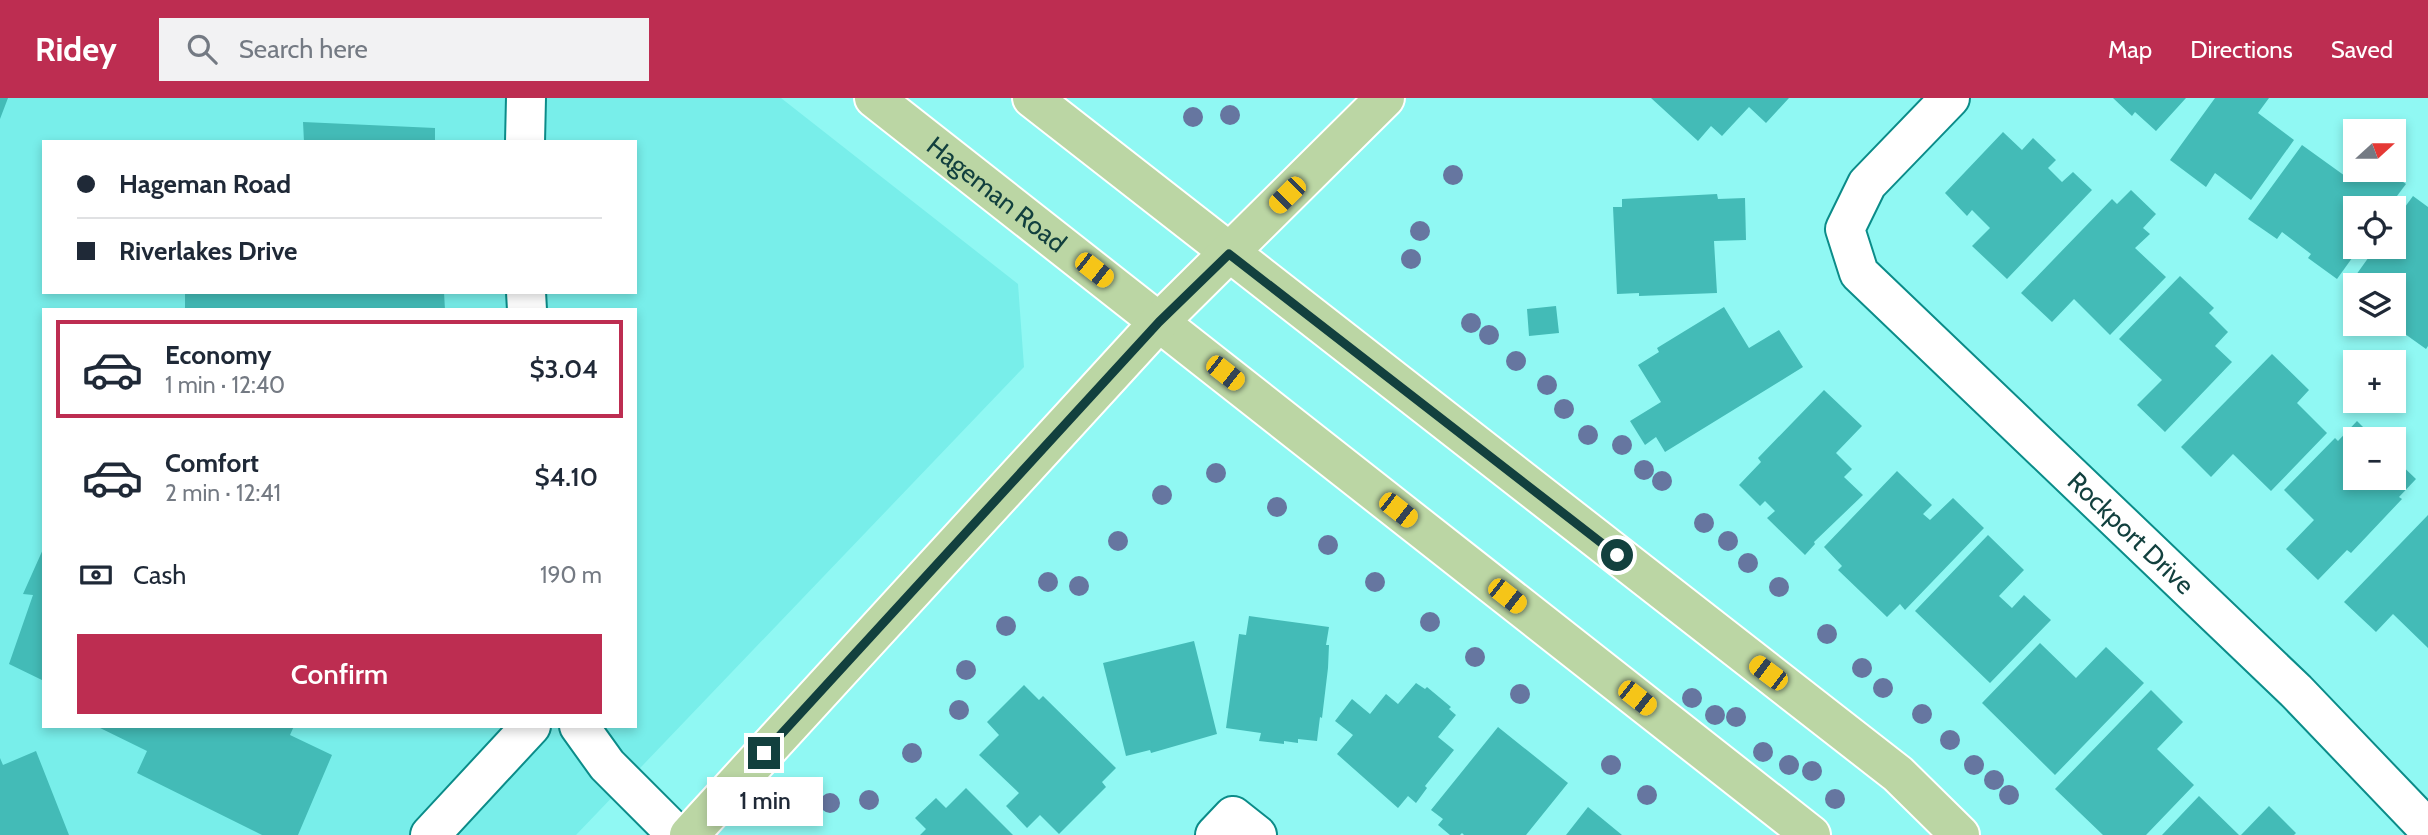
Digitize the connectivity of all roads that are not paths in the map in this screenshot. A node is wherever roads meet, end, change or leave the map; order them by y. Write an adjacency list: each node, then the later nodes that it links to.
1 (526, 98): 6 (street)
2 (874, 98): 8 (main road, Hageman Road)
3 (1032, 98): 7 (main road)
4 (1385, 98): 7 (main road)
5 (1950, 98): 11 (street, Rockport Drive)
6 (525, 140)
7 (1229, 254): 8 (main road); 16 (main road)
8 (1159, 322): 14 (main road); 15 (main road, Hageman Road)
9 (529, 728): 12 (street)
10 (580, 728): 13 (street)
11 (2428, 829)
12 (430, 835)
13 (677, 835)
14 (689, 835)
15 (1811, 835)
16 (1960, 835)

